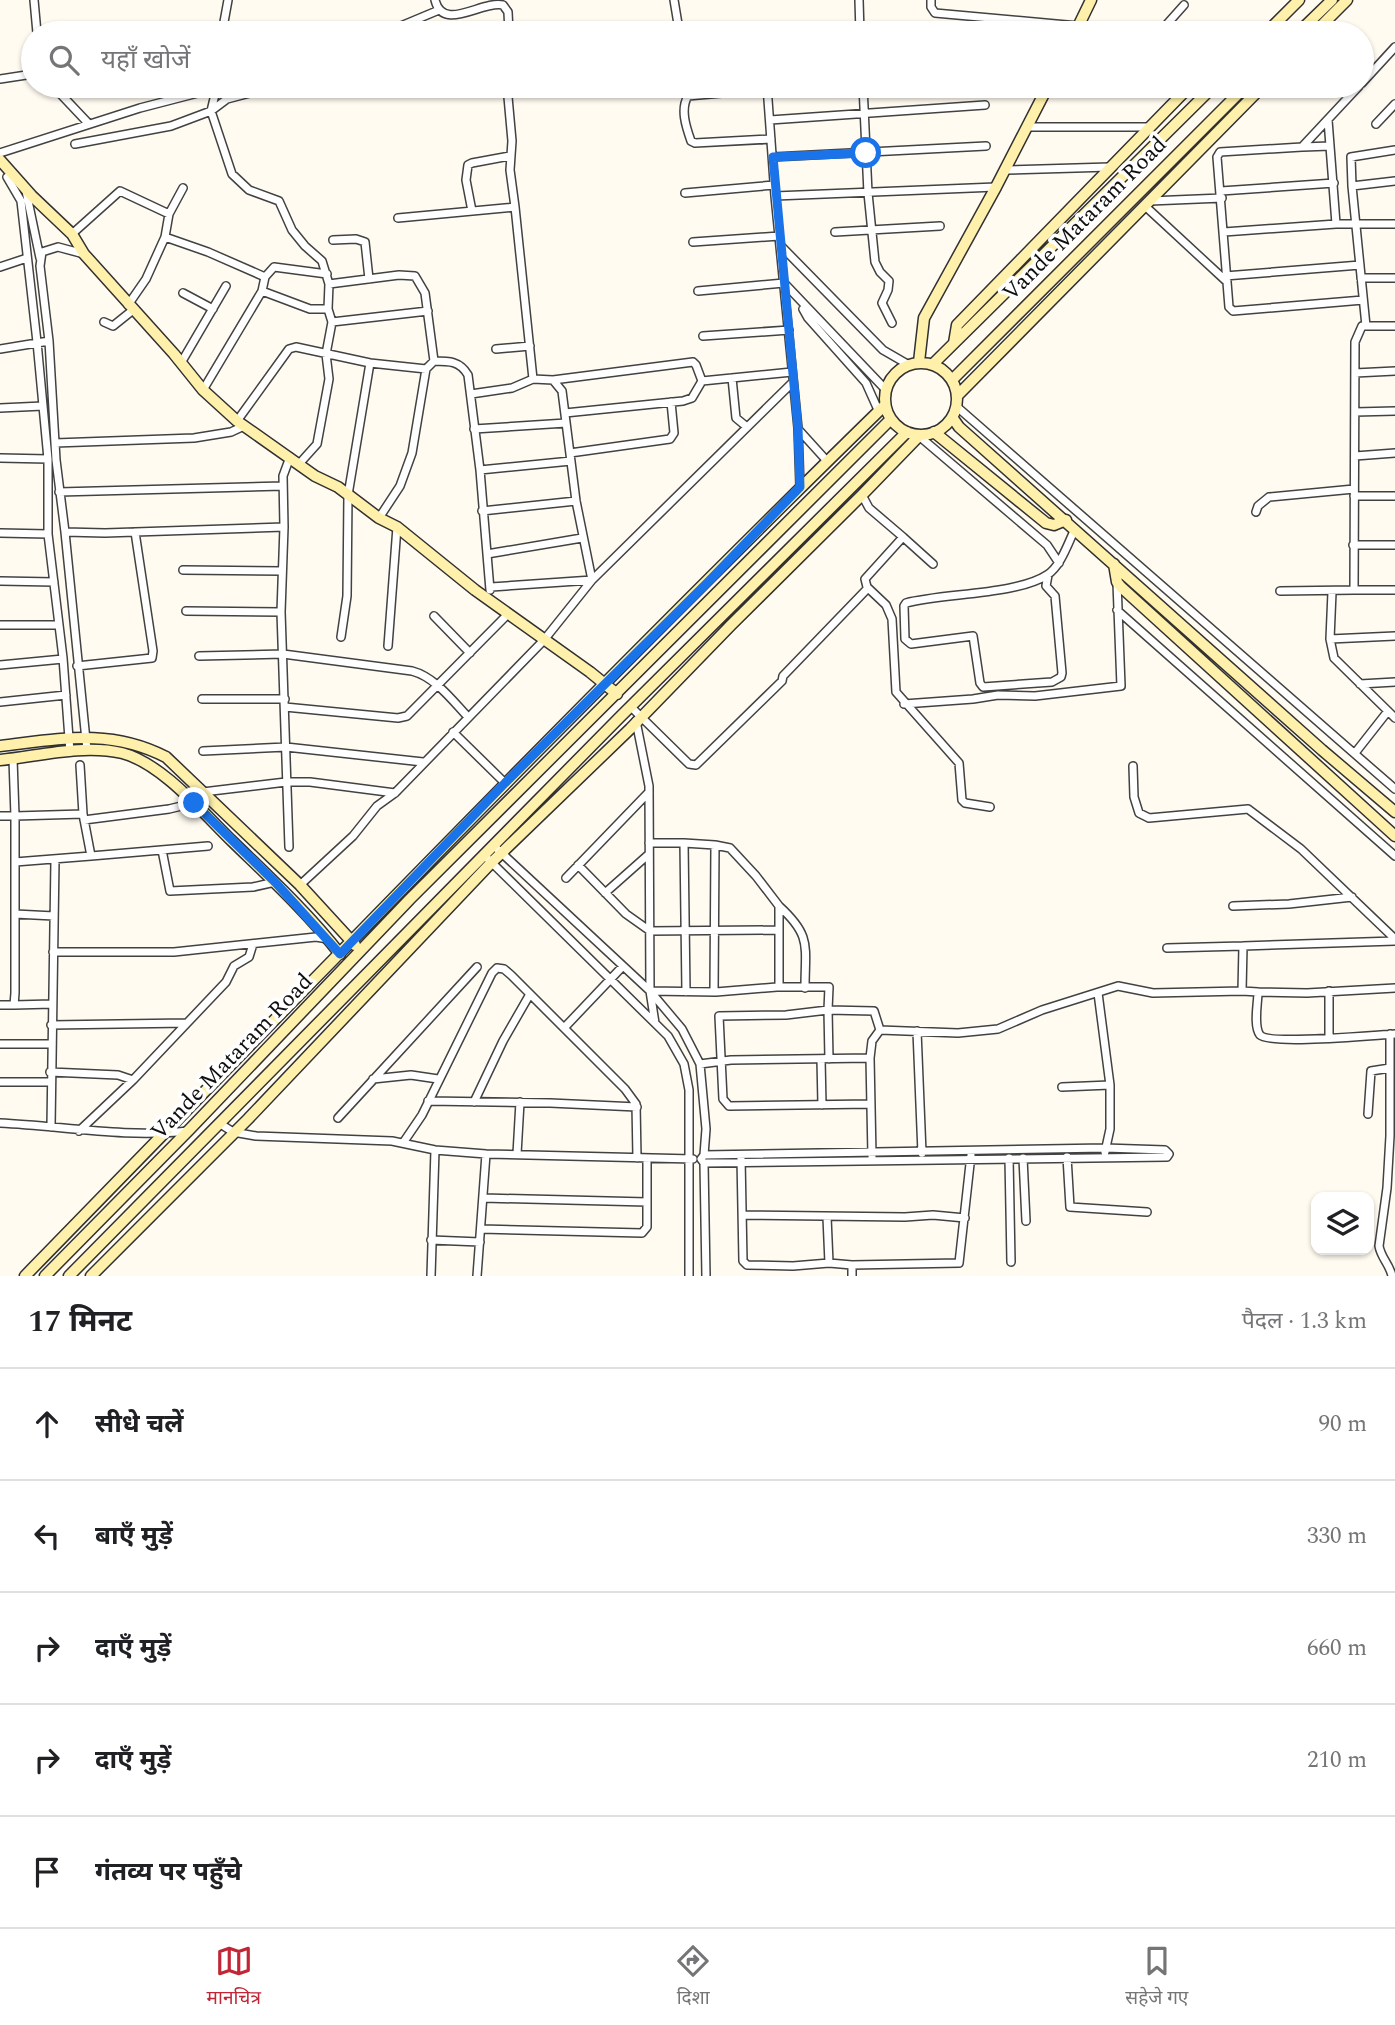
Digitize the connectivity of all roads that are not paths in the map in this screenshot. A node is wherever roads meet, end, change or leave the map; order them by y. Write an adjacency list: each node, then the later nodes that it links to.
1 (34, 0): 14 (street)
2 (228, 0): 15 (street)
3 (435, 0): 13 (street)
4 (674, 0): 18 (street)
5 (859, 0): 19 (street)
6 (931, 0): 20 (street)
7 (1091, 0): 21 (street)
8 (1299, 0): 23 (street)
9 (1332, 0): 24 (street)
10 (1347, 0): 25 (street)
11 (477, 4): 13 (street); 17 (street)
12 (1184, 5): 22 (street)
13 (439, 10): 16 (street)
14 (36, 21)
15 (224, 21)
16 (413, 21)
17 (508, 21)
18 (678, 21)
19 (860, 21)
20 (1006, 21)
21 (1080, 21)
22 (1170, 21)
23 (1278, 21)
24 (1310, 21)
25 (1326, 21)
26 (1395, 47): 27 (street)
27 (1374, 70)
28 (21, 76): 29 (street)
29 (0, 79)
30 (64, 98): 50 (street)
31 (178, 98): 50 (street)
32 (214, 98): 46 (street)
33 (230, 98): 46 (street)
34 (507, 98): 64 (street)
35 (686, 98): 55 (street)
36 (768, 98): 48 (street)
37 (864, 98): 47 (street)
38 (1042, 98): 52 (street)
39 (1178, 98): 53 (street)
40 (1202, 98): 130 (street, Vande Mataram Road)
41 (1234, 98): 147 (street, Vande Mataram Road)
42 (1251, 98): 54 (street)
43 (1349, 98): 49 (street)
44 (1395, 104): 51 (street)
45 (985, 106): 47 (street)
46 (211, 111): 56 (street); 103 (street)
47 (865, 114): 48 (street); 63 (street)
48 (770, 120): 55 (street)
49 (1328, 120): 58 (street); 59 (street)
50 (88, 123): 62 (street)
51 (1376, 124)
52 (1027, 127): 53 (street); 68 (street)
53 (1150, 127): 67 (street)
54 (1214, 135): 61 (street); 81 (street)
55 (771, 139): 65 (street)
56 (75, 144)
57 (986, 146): 63 (street)
58 (1330, 146): 59 (street); 71 (street)
59 (1302, 147): 61 (street)
60 (1395, 150): 73 (street)
61 (1220, 152): 79 (street)
62 (0, 153)
63 (866, 153): 65 (street); 78 (street)
64 (510, 156): 82 (street); 83 (street)
65 (773, 157): 72 (street)
66 (0, 160): 69 (street)
67 (1111, 167): 68 (street); 130 (street)
68 (1006, 170): 74 (street)
69 (7, 177): 75 (street); 99 (street)
70 (1395, 181): 73 (street)
71 (1334, 183): 79 (street); 86 (street)
72 (774, 185): 77 (street); 80 (street)
73 (1352, 186): 88 (street)
74 (996, 187): 78 (street); 138 (street)
75 (25, 188): 93 (street); 101 (street)
76 (183, 188): 84 (street)
77 (685, 193)
78 (868, 193): 80 (street); 90 (street)
79 (1222, 195): 81 (street); 92 (street)
80 (775, 196): 96 (street)
81 (1147, 203): 105 (street); 155 (street)
82 (515, 207): 83 (street); 131 (street)
83 (472, 211): 85 (street)
84 (169, 214): 93 (street); 94 (street)
85 (398, 218)
86 (1336, 224): 88 (street); 92 (street)
87 (1395, 224): 88 (street)
88 (1355, 225): 100 (street)
89 (940, 226): 90 (street)
90 (873, 231): 91 (street); 123 (street)
91 (835, 232)
92 (1224, 232): 105 (street)
93 (72, 234): 98 (street)
94 (165, 237): 104 (street); 117 (street)
95 (333, 240): 108 (street)
96 (779, 240): 97 (street); 109 (street); 138 (street)
97 (694, 242)
98 (84, 254): 101 (street); 117 (street)
99 (27, 258): 102 (street); 129 (street)
100 (1360, 265): 105 (street); 106 (street)
101 (40, 266): 128 (street)
102 (0, 267)
103 (327, 274): 104 (street); 110 (street)
104 (265, 277): 112 (street)
105 (1225, 278): 116 (street)
106 (1362, 278): 107 (street); 116 (street)
107 (1395, 278)
108 (369, 279): 110 (street); 120 (street)
109 (784, 283): 113 (street); 115 (street); 126 (street)
110 (329, 284): 119 (street)
111 (226, 286): 118 (street)
112 (262, 291): 119 (street); 150 (street)
113 (698, 291)
114 (183, 293): 118 (street)
115 (796, 298): 151 (street); 157 (street)
116 (1363, 300): 124 (street)
117 (130, 307): 121 (street); 136 (street)
118 (213, 309): 136 (street)
119 (328, 309): 122 (street)
120 (428, 311): 122 (street); 135 (street)
121 (104, 322)
122 (332, 322): 134 (street)
123 (892, 323)
124 (1366, 326): 125 (street); 143 (street)
125 (1395, 326)
126 (789, 330): 127 (street); 142 (street)
127 (703, 336)
128 (49, 341): 129 (street); 170 (street)
129 (37, 342): 132 (street); 154 (street)
130 (954, 344): 139 (street, Vande Mataram Road)
131 (530, 345): 133 (street); 145 (street)
132 (0, 349)
133 (496, 349)
134 (326, 354): 137 (street); 163 (street); 178 (street)
135 (434, 361): 140 (street); 152 (street)
136 (181, 363): 150 (street)
137 (370, 363): 140 (street); 184 (street)
138 (914, 364): 139 (street); 151 (street)
139 (933, 364): 147 (street)
140 (426, 369): 190 (street)
141 (1395, 371): 143 (street)
142 (792, 372): 144 (street); 149 (street)
143 (1355, 373): 159 (street)
144 (733, 378): 148 (street); 164 (street)
145 (533, 379): 146 (street); 152 (street)
146 (553, 380): 148 (street); 160 (street)
147 (952, 380): 155 (street)
148 (702, 381): 153 (street)
149 (793, 382): 164 (street); 165 (street)
150 (203, 390): 163 (street)
151 (886, 390): 157 (street)
152 (471, 394): 166 (street)
153 (671, 402): 160 (street); 174 (street)
154 (43, 406): 156 (street); 176 (street)
155 (955, 406): 168 (street); 191 (street); 261 (street)
156 (0, 408)
157 (882, 408): 161 (street); 177 (street)
158 (1395, 411): 159 (street)
159 (1355, 412): 172 (street)
160 (565, 413): 162 (street)
161 (891, 419): 167 (street); 242 (street, Vande Mataram Road)
162 (566, 423): 166 (street); 174 (street)
163 (240, 424): 170 (street); 173 (street)
164 (747, 427): 210 (street)
165 (798, 428): 177 (street); 181 (street)
166 (474, 429): 179 (street)
167 (907, 432): 169 (street); 248 (street, Vande Mataram Road)
168 (934, 432): 169 (street); 191 (street)
169 (919, 436): 185 (street); 204 (street)
170 (55, 443): 182 (street)
171 (1395, 453): 172 (street)
172 (1355, 456): 183 (street)
173 (290, 457): 178 (street); 180 (street)
174 (571, 457): 179 (street); 187 (street)
175 (0, 458): 176 (street)
176 (48, 459): 198 (street)
177 (827, 461): 181 (street)
178 (299, 464): 184 (street)
179 (480, 470): 188 (street)
180 (283, 486): 182 (street); 192 (street)
181 (800, 487): 239 (street)
182 (59, 492): 195 (street)
183 (1354, 493): 186 (street); 189 (street); 201 (street)
184 (348, 495): 190 (street); 228 (street)
185 (862, 495): 199 (street); 251 (street)
186 (1395, 496)
187 (576, 501): 188 (street); 200 (street)
188 (482, 511): 203 (street)
189 (1256, 512)
190 (379, 519): 193 (street)
191 (1066, 520): 194 (street)
192 (284, 527): 196 (street); 208 (street)
193 (397, 527): 218 (street); 231 (street)
194 (1075, 528): 204 (street); 206 (street)
195 (65, 532): 196 (street); 237 (street)
196 (135, 532): 237 (street)
197 (0, 533): 198 (street)
198 (48, 534): 212 (street)
199 (904, 537): 205 (street); 214 (street)
200 (582, 538): 203 (street); 210 (street)
201 (1353, 545): 202 (street); 215 (street)
202 (1395, 545)
203 (487, 554): 218 (street)
204 (1059, 563): 209 (street)
205 (933, 564)
206 (1118, 567): 213 (street); 275 (street)
207 (183, 570): 208 (street)
208 (282, 571): 222 (street)
209 (1048, 575): 209 (street)
210 (592, 580): 218 (street); 230 (street)
211 (0, 581): 212 (street)
212 (54, 582): 226 (street)
213 (1117, 582): 220 (street); 279 (street)
214 (868, 588): 247 (street); 251 (street)
215 (1354, 590): 216 (street); 219 (street)
216 (1395, 590)
217 (1280, 591): 219 (street)
218 (489, 592): 223 (street)
219 (1332, 592): 229 (street)
220 (1116, 610): 247 (street); 290 (street)
221 (186, 611): 222 (street)
222 (281, 612): 233 (street)
223 (508, 614): 230 (street); 232 (street)
224 (434, 616): 232 (street)
225 (0, 625): 226 (street)
226 (59, 625): 235 (street)
227 (1395, 636): 229 (street)
228 (341, 637)
229 (1330, 639): 240 (street)
230 (544, 640): 239 (street); 250 (street)
231 (388, 646)
232 (470, 653): 241 (street)
233 (283, 654): 234 (street); 241 (street); 246 (street)
234 (199, 656)
235 (63, 659): 236 (street); 243 (street)
236 (0, 665)
237 (77, 666): 254 (street)
238 (1395, 682): 240 (street)
239 (606, 684): 242 (street); 268 (street)
240 (1359, 684): 249 (street)
241 (437, 685): 246 (street); 250 (street)
242 (617, 694): 314 (street, Vande Mataram Road)
243 (66, 695): 245 (street); 255 (street)
244 (202, 699): 246 (street)
245 (0, 702)
246 (285, 703): 257 (street)
247 (904, 704): 274 (street)
248 (631, 707): 251 (street); 282 (street, Vande Mataram Road)
249 (1388, 711): 252 (street); 261 (street)
250 (468, 717): 253 (street)
251 (638, 718): 271 (street); 287 (street)
252 (1395, 718)
253 (453, 732): 264 (street); 268 (street)
254 (85, 737): 255 (street); 258 (street); 270 (street)
255 (70, 738): 256 (street); 260 (street)
256 (0, 746)
257 (286, 747): 259 (street); 264 (street); 267 (street)
258 (86, 750): 260 (street); 273 (street)
259 (203, 751)
260 (69, 752): 262 (street)
261 (1355, 753): 269 (street)
262 (13, 759): 263 (street); 277 (street)
263 (0, 760)
264 (423, 762): 272 (street)
265 (80, 765): 278 (street)
266 (1133, 766): 299 (street)
267 (286, 782): 270 (street); 272 (street); 285 (street)
268 (505, 783): 310 (street)
269 (1395, 789)
270 (203, 792): 297 (street)
271 (649, 792): 280 (street); 294 (street)
272 (395, 793): 297 (street)
273 (194, 803): 278 (street); 296 (street)
274 (990, 807)
275 (1395, 811)
276 (0, 816): 277 (street)
277 (15, 816): 278 (street); 293 (street)
278 (84, 817): 289 (street)
279 (1395, 836)
280 (649, 843): 281 (street); 288 (street)
281 (684, 843): 283 (street); 304 (street)
282 (493, 845): 287 (street); 291 (street, Vande Mataram Road)
283 (715, 845): 300 (street); 305 (street)
284 (208, 846): 286 (street)
285 (289, 846)
286 (162, 850): 289 (street); 296 (street)
287 (502, 852): 291 (street); 317 (street)
288 (649, 854): 298 (street); 307 (street)
289 (91, 856): 292 (street)
290 (1395, 856)
291 (487, 859): 319 (street); 368 (street, Vande Mataram Road); 372 (street)
292 (55, 860): 293 (street); 303 (street)
293 (15, 862): 302 (street)
294 (578, 865): 295 (street); 298 (street)
295 (566, 878)
296 (275, 882): 308 (street)
297 (300, 885): 310 (street)
298 (605, 893): 307 (street)
299 (1352, 897): 301 (street); 309 (street)
300 (779, 906): 306 (street); 321 (street)
301 (1233, 906)
302 (15, 914): 303 (street); 333 (street)
303 (54, 916): 315 (street)
304 (685, 929): 305 (street); 307 (street); 325 (street)
305 (715, 929): 306 (street); 326 (street)
306 (779, 930): 320 (street)
307 (650, 931): 323 (street)
308 (328, 939): 311 (street); 316 (street)
309 (1395, 940): 312 (street)
310 (352, 942): 314 (street); 316 (street)
311 (253, 944): 315 (street); 335 (street)
312 (1243, 946): 313 (street); 327 (street)
313 (1167, 948)
314 (360, 951): 370 (street, Vande Mataram Road)
315 (53, 952): 331 (street)
316 (340, 954): 373 (street)
317 (623, 966): 319 (street); 323 (street)
318 (477, 967): 351 (street)
319 (611, 979): 336 (street); 338 (street)
320 (779, 987): 321 (street); 326 (street)
321 (805, 988): 334 (street)
322 (1395, 988): 324 (street)
323 (649, 991): 325 (street); 336 (street); 348 (street)
324 (1329, 991): 328 (street); 342 (street)
325 (686, 992): 326 (street)
326 (714, 992)
327 (1242, 992): 328 (street); 329 (street)
328 (1258, 992): 342 (street)
329 (1098, 993): 340 (street); 356 (street)
330 (530, 994): 338 (street); 352 (street); 359 (street)
331 (52, 1004): 333 (street); 337 (street)
332 (0, 1005): 333 (street)
333 (14, 1005)
334 (828, 1010): 339 (street); 346 (street); 347 (street)
335 (187, 1023): 337 (street); 353 (street)
336 (655, 1023): 392 (street)
337 (51, 1025): 344 (street)
338 (564, 1028): 363 (street)
339 (880, 1030): 340 (street); 345 (street)
340 (917, 1031): 379 (street)
341 (1393, 1034): 342 (street); 350 (street)
342 (1329, 1037)
343 (0, 1044): 344 (street)
344 (51, 1044): 349 (street)
345 (870, 1058): 346 (street); 361 (street)
346 (825, 1059): 347 (street); 362 (street)
347 (722, 1060): 348 (street); 362 (street)
348 (700, 1064): 390 (street)
349 (50, 1072): 353 (street); 355 (street)
350 (1392, 1073): 364 (street); 365 (street)
351 (372, 1079): 352 (street); 366 (street)
352 (438, 1079): 358 (street)
353 (133, 1080): 371 (street)
354 (0, 1082): 355 (street)
355 (50, 1082): 369 (street)
356 (1110, 1085): 357 (street); 376 (street)
357 (1062, 1087)
358 (428, 1101): 359 (street); 375 (street)
359 (474, 1102): 360 (street)
360 (520, 1102): 363 (street); 383 (street)
361 (871, 1104): 362 (street); 380 (street)
362 (822, 1105)
363 (637, 1107): 386 (street)
364 (1393, 1113): 374 (street)
365 (1368, 1114)
366 (338, 1118)
367 (0, 1123): 369 (street)
368 (219, 1123): 372 (street); 412 (street, Vande Mataram Road)
369 (51, 1127): 371 (street)
370 (189, 1130): 373 (street); 411 (street, Vande Mataram Road)
371 (79, 1131): 373 (street)
372 (233, 1132): 375 (street); 413 (street)
373 (163, 1134): 410 (street)
374 (1393, 1136): 409 (street)
375 (403, 1143): 378 (street)
376 (1105, 1148): 377 (street); 385 (street); 385 (street)
377 (971, 1149): 379 (street); 391 (street)
378 (435, 1150): 382 (street); 404 (street)
379 (922, 1150): 380 (street); 394 (street)
380 (872, 1151): 381 (street); 393 (street)
381 (741, 1153): 390 (street); 395 (street)
382 (486, 1154): 383 (street); 396 (street)
383 (517, 1154): 386 (street)
384 (1067, 1157): 385 (street); 389 (street); 398 (street)
385 (1105, 1157)
386 (637, 1158): 387 (street)
387 (647, 1158): 392 (street); 397 (street)
388 (1009, 1158): 389 (street); 391 (street); 406 (street)
389 (1023, 1158): 402 (street)
390 (703, 1159): 392 (street); 395 (street); 417 (street)
391 (971, 1159): 394 (street); 401 (street)
392 (689, 1160): 416 (street)
393 (871, 1160): 394 (street); 395 (street)
394 (923, 1161)
395 (741, 1162): 399 (street)
396 (484, 1198): 397 (street); 403 (street)
397 (647, 1202): 403 (street)
398 (1147, 1212)
399 (743, 1215): 400 (street); 407 (street)
400 (827, 1217): 401 (street); 407 (street)
401 (965, 1217): 408 (street)
402 (1026, 1222)
403 (481, 1229): 405 (street)
404 (432, 1240): 405 (street); 414 (street)
405 (480, 1241): 415 (street)
406 (1012, 1262)
407 (829, 1263): 408 (street)
408 (852, 1265): 418 (street)
409 (1393, 1273)
410 (25, 1276)
411 (46, 1276)
412 (69, 1276)
413 (91, 1276)
414 (431, 1276)
415 (477, 1276)
416 (689, 1276)
417 (706, 1276)
418 (852, 1276)

